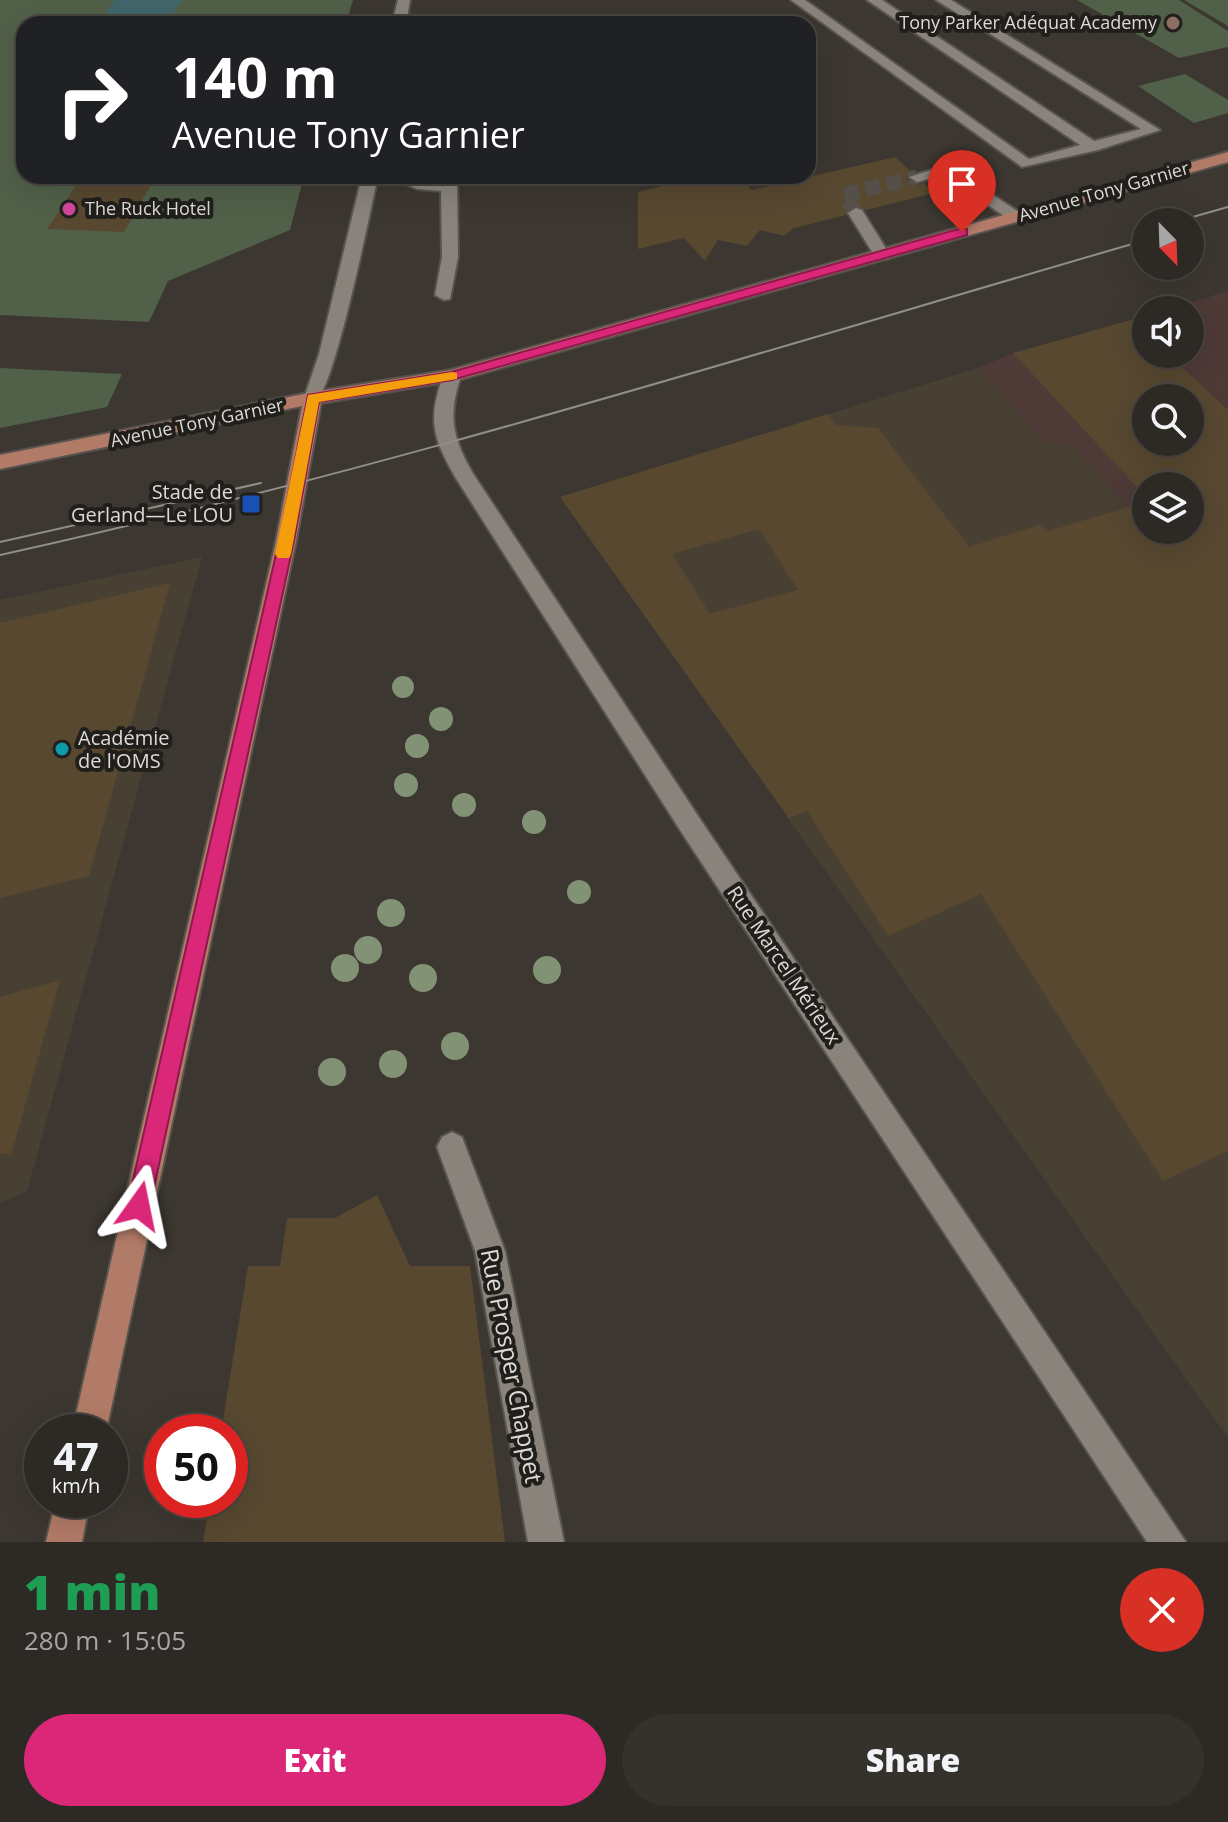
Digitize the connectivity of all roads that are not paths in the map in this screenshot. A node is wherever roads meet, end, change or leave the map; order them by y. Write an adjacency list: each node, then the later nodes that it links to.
1 (797, 0): 4 (street)
2 (873, 0): 4 (street)
3 (942, 0): 4 (street)
4 (1093, 147)
5 (1228, 157): 10 (main road, Avenue Tony Garnier)
6 (917, 177): 10 (street)
7 (368, 184): 14 (street)
8 (448, 184): 12 (street)
9 (856, 213): 11 (street)
10 (1016, 217): 11 (main road, Avenue Tony Garnier)
11 (882, 255): 13 (main road, Avenue Tony Garnier)
12 (444, 295)
13 (452, 376): 14 (main road, Avenue Tony Garnier); 21 (street, Rue Marcel Mérieux)
14 (313, 398): 15 (main road, Avenue Tony Garnier); 17 (main road)
15 (0, 462)
16 (452, 1147): 20 (street, Rue Prosper Chappet)
17 (93, 1414)
18 (69, 1518): 19 (main road)
19 (64, 1542)
20 (546, 1542)
21 (1168, 1542)

